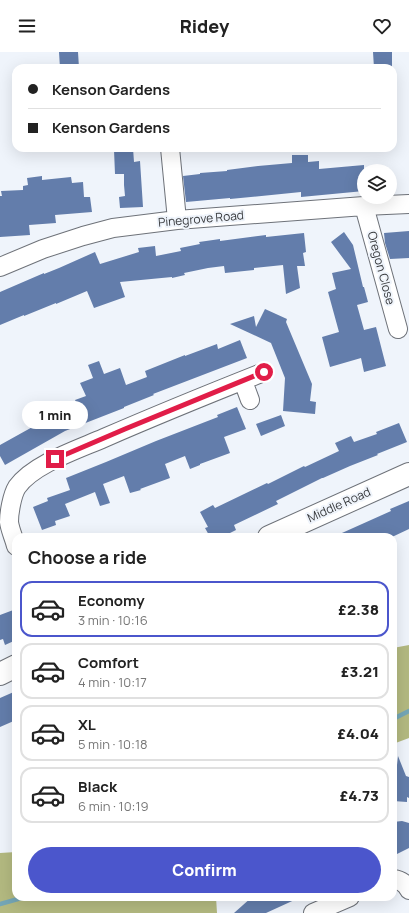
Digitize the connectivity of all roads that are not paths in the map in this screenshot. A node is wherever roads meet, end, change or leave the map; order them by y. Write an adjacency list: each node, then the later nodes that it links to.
1 (170, 152): 4 (street)
2 (409, 204): 3 (street, Pinegrove Road)
3 (364, 206): 4 (street, Pinegrove Road); 6 (street, Oregon Close)
4 (177, 220): 5 (street, Pinegrove Road)
5 (0, 267)
6 (398, 329)
7 (264, 372): 8 (street)
8 (243, 381): 9 (street); 11 (street)
9 (250, 400)
10 (409, 474): 12 (street, Middle Road)
11 (5, 524): 13 (street)
12 (279, 533)
13 (12, 538)
14 (12, 668): 15 (street)
15 (0, 674)
16 (397, 880): 17 (street)
17 (409, 890)
18 (341, 901): 19 (street)
19 (313, 913)

